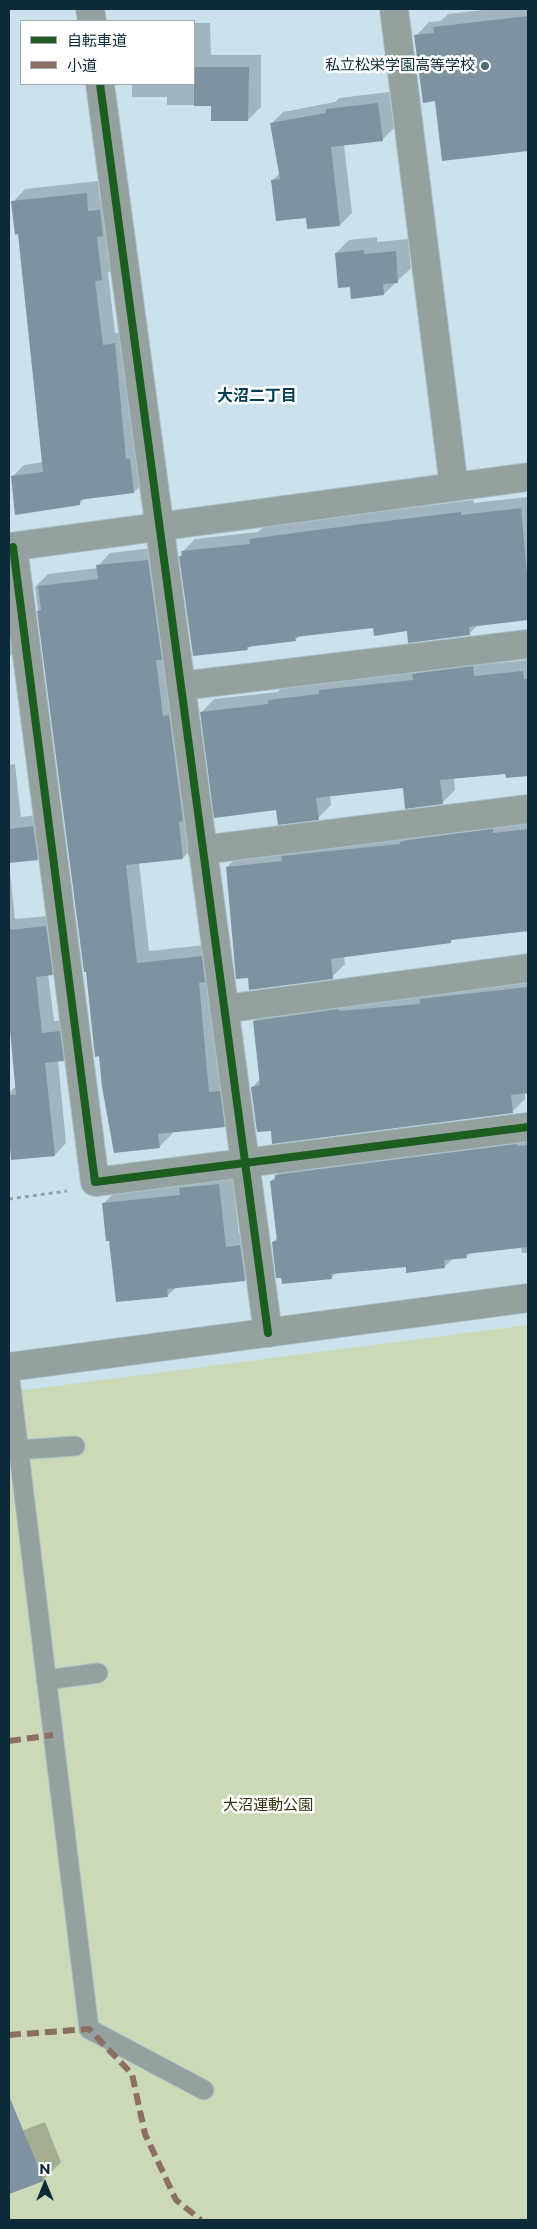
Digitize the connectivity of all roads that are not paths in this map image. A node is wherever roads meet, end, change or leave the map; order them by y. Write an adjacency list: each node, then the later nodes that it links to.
1 (394, 9): 4 (street)
2 (100, 85): 5 (street)
3 (528, 477): 4 (street)
4 (454, 487): 5 (street)
5 (159, 528): 6 (street); 8 (street)
6 (11, 547): 14 (street)
7 (528, 644): 8 (street)
8 (180, 686): 10 (street)
9 (528, 809): 10 (street)
10 (202, 850): 12 (street)
11 (528, 968): 12 (street)
12 (224, 1009): 14 (street)
13 (528, 1127): 14 (street)
14 (245, 1162): 16 (street)
15 (528, 1298): 16 (street)
16 (268, 1333): 17 (street)
17 (9, 1369): 19 (lane)
18 (74, 1446): 19 (lane)
19 (18, 1450): 21 (lane)
20 (98, 1673): 21 (lane)
21 (46, 1680): 22 (lane)
22 (204, 2090)

